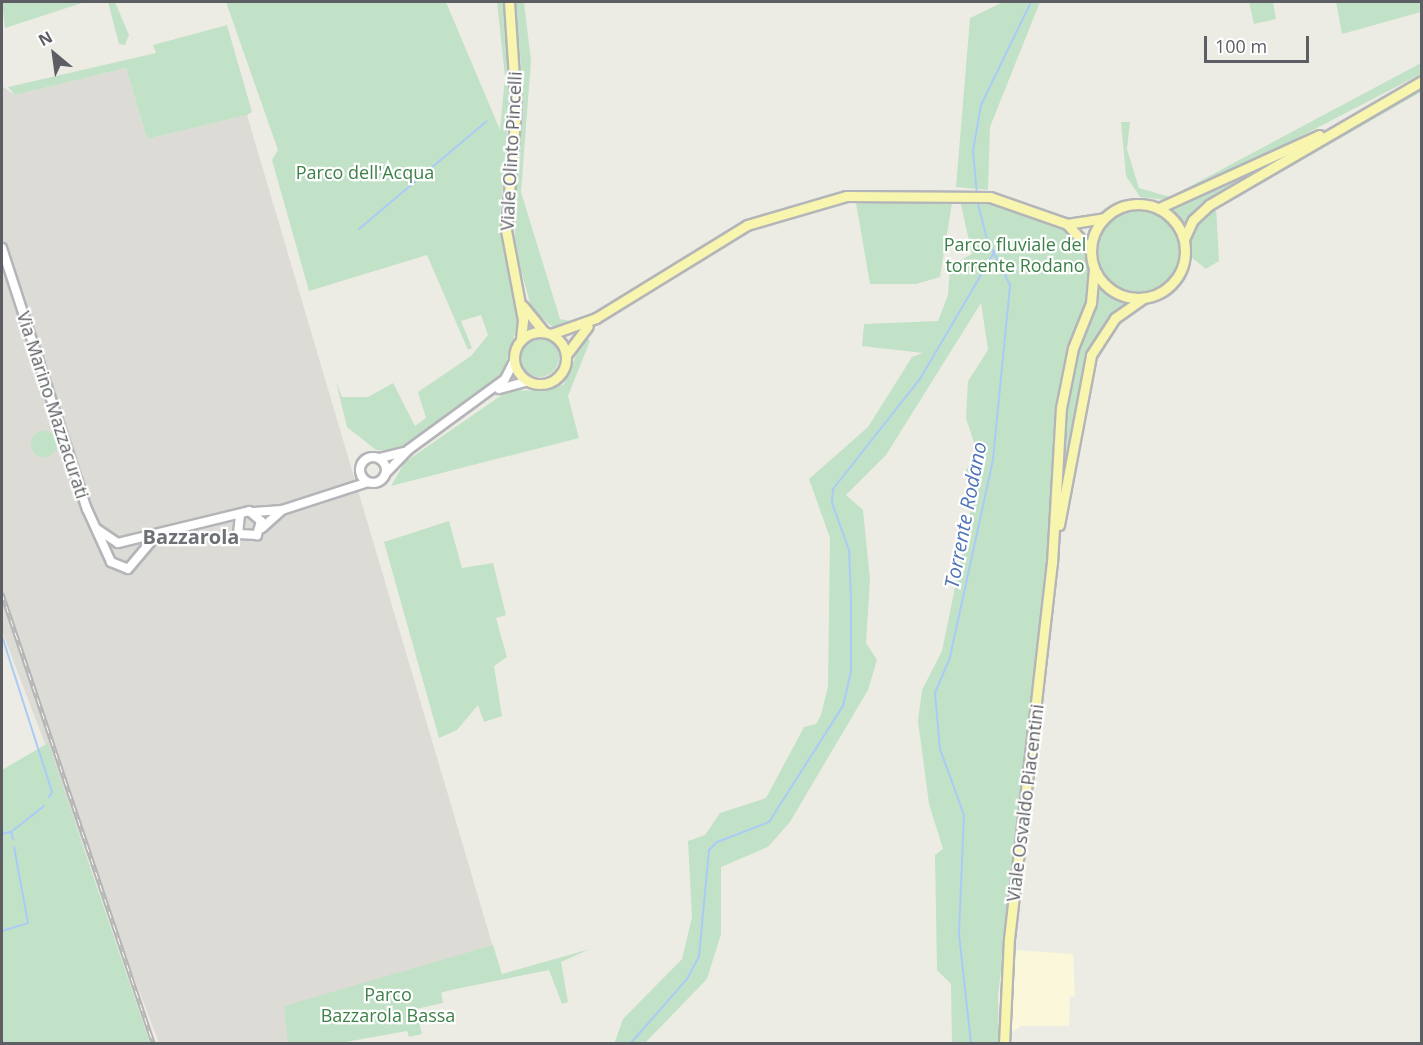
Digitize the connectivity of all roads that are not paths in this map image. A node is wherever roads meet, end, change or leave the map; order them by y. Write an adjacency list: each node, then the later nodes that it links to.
1 (509, 2): 11 (main road, Viale Olinto Pincelli)
2 (1422, 81): 3 (main road)
3 (1330, 131): 4 (main road); 7 (main road)
4 (1159, 208): 5 (main road); 7 (main road)
5 (1105, 217): 6 (main road); 9 (main road)
6 (1067, 224): 9 (main road); 13 (main road)
7 (1184, 239): 12 (main road)
8 (2, 248): 31 (street, Via Marino Mazzacurati)
9 (1091, 251): 10 (main road)
10 (1094, 268): 12 (main road); 37 (main road, Viale Osvaldo Piacentini)
11 (519, 298): 14 (main road, Viale Olinto Pincelli); 15 (main road, Viale Olinto Pincelli)
12 (1143, 298): 37 (main road, Viale Osvaldo Piacentini)
13 (596, 318): 14 (main road); 16 (main road)
14 (548, 333): 15 (main road); 16 (main road)
15 (520, 340): 17 (main road)
16 (566, 355): 18 (main road)
17 (514, 361): 18 (main road); 19 (street)
18 (528, 381): 19 (street)
19 (489, 393): 20 (street)
20 (408, 450): 21 (street); 23 (street)
21 (380, 458): 22 (street); 23 (street)
22 (360, 471): 24 (street); 25 (street)
23 (386, 473): 24 (street)
24 (368, 482): 25 (street)
25 (339, 489): 26 (street)
26 (282, 510): 27 (street); 32 (street)
27 (253, 512): 28 (street); 32 (street)
28 (240, 514): 29 (street); 30 (street)
29 (212, 522): 30 (street); 33 (street)
30 (235, 526): 32 (street)
31 (95, 528): 34 (street); 35 (street, Via Marino Mazzacurati)
32 (261, 529)
33 (154, 538): 34 (street); 36 (street)
34 (122, 542): 35 (street); 36 (street)
35 (110, 552): 36 (street, Via Marino Mazzacurati)
36 (137, 555)
37 (1052, 563): 38 (main road, Viale Osvaldo Piacentini)
38 (1004, 1044)

